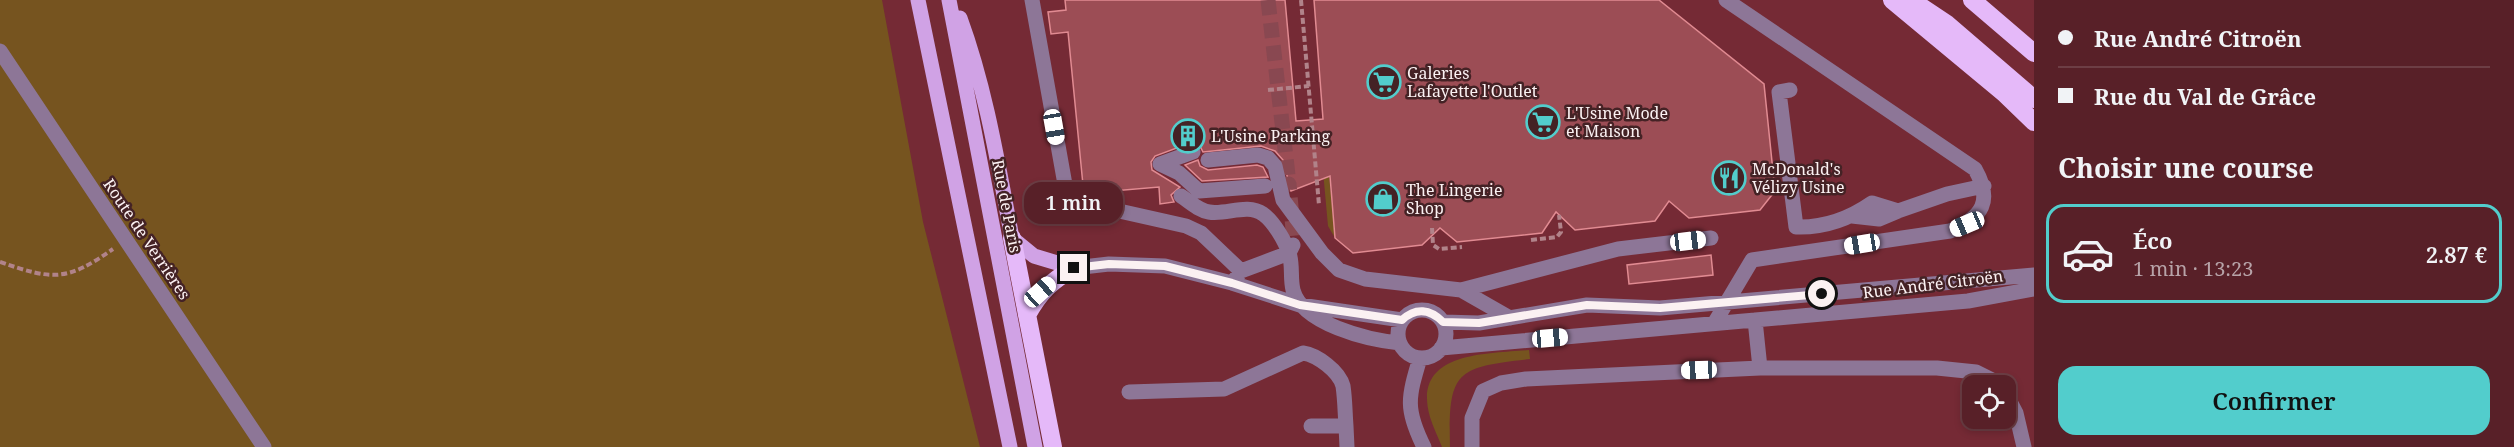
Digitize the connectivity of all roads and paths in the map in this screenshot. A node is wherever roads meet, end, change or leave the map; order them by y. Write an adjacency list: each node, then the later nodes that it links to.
1 (918, 0): 59 (main road)
2 (949, 0): 60 (main road, Rue de Paris)
3 (954, 0): 27 (main road)
4 (1032, 0): 36 (street)
5 (1301, 0): 14 (path)
6 (1726, 0): 22 (street)
7 (1892, 0): 18 (highway)
8 (1911, 0): 17 (highway)
9 (1972, 0): 11 (highway)
10 (1978, 0): 11 (highway)
11 (1997, 19): 13 (highway)
12 (0, 51): 30 (street, Route de Verrières)
13 (2034, 52)
14 (1309, 86): 15 (path); 24 (path)
15 (1268, 90)
16 (1790, 90): 22 (street)
17 (2034, 99)
18 (2034, 122)
19 (1193, 152): 21 (street)
20 (1208, 160): 37 (street)
21 (1265, 186)
22 (1984, 186): 40 (street)
23 (1181, 196): 31 (street)
24 (1319, 205)
25 (1559, 215): 29 (path)
26 (1432, 228): 32 (path)
27 (1012, 238): 34 (main road); 43 (highway)
28 (1711, 238): 39 (street)
29 (1531, 240)
30 (126, 241): 33 (path); 58 (street, Route de Verrières)
31 (1292, 247): 36 (street); 41 (street)
32 (1462, 247)
33 (0, 262)
34 (1074, 268): 36 (street); 43 (highway)
35 (2034, 275): 40 (street, Rue André Citroën)
36 (1237, 277): 41 (street)
37 (1423, 287): 39 (street); 42 (street)
38 (2034, 289): 46 (street, Rue André Citroën)
39 (1461, 290): 44 (street)
40 (1728, 302): 44 (street, Rue André Citroën); 48 (street)
41 (1300, 305): 45 (street); 49 (street)
42 (1424, 310): 45 (street); 47 (street)
43 (1027, 315): 61 (highway)
44 (1510, 318): 47 (street, Rue André Citroën)
45 (1402, 320): 49 (street)
46 (1755, 320): 48 (street, Rue André Citroën); 52 (street)
47 (1443, 322): 50 (street)
48 (1715, 322): 50 (street, Rue André Citroën)
49 (1400, 343): 51 (street)
50 (1441, 348): 51 (street)
51 (1420, 358): 63 (street)
52 (1760, 368): 53 (street); 64 (street)
53 (1982, 375)
54 (1129, 392): 57 (street)
55 (2016, 413): 65 (street)
56 (1311, 426): 57 (street)
57 (1346, 426): 62 (street)
58 (264, 447)
59 (1010, 447)
60 (1035, 447)
61 (1053, 447)
62 (1347, 447)
63 (1424, 447)
64 (1472, 447)
65 (2024, 447)

